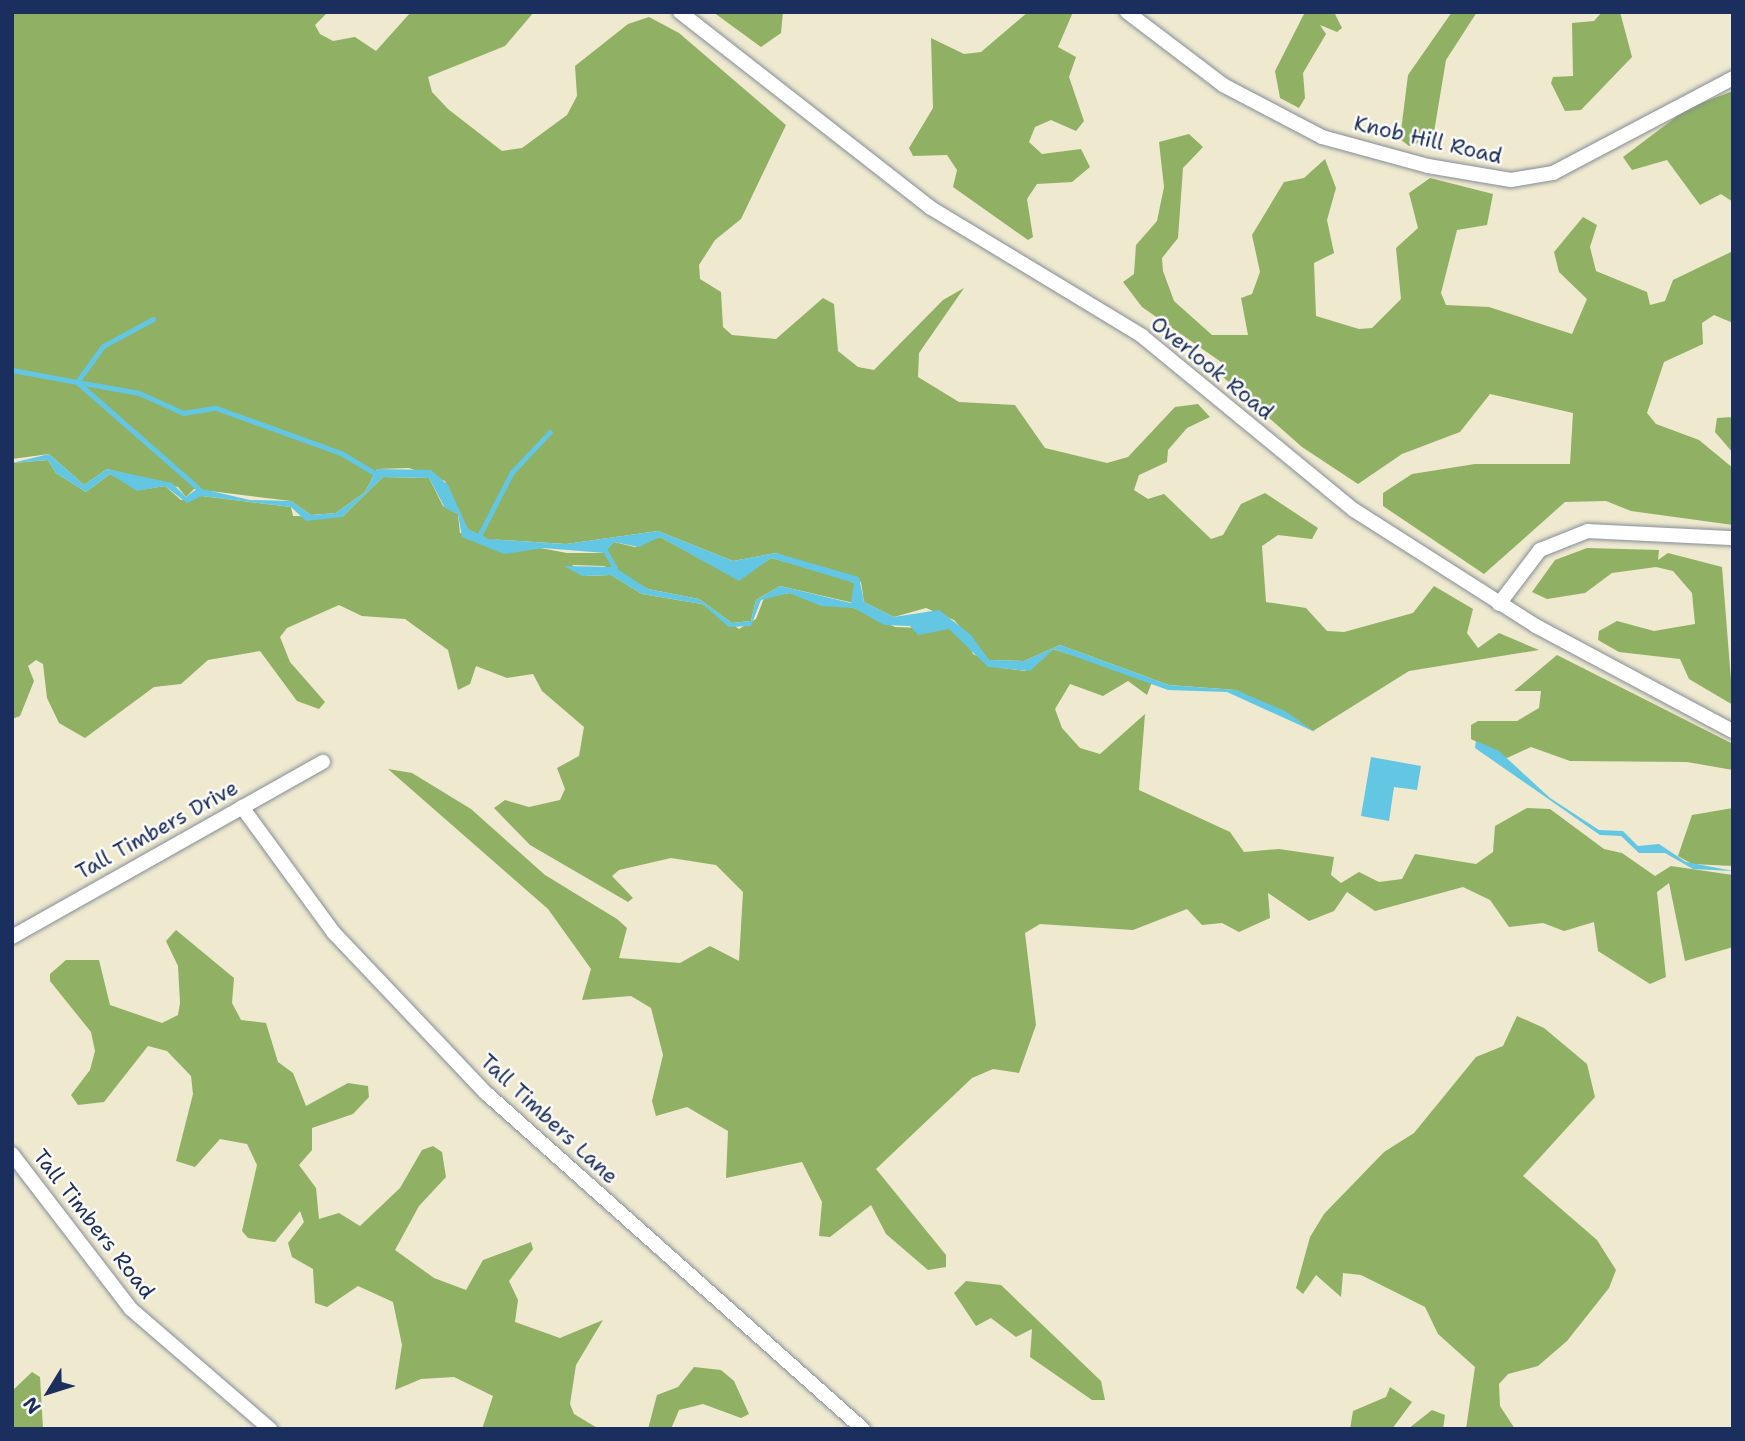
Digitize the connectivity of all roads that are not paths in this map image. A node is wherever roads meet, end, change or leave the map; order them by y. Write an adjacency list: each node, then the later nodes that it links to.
1 (680, 12): 5 (street, Overlook Road)
2 (1127, 12): 3 (street, Knob Hill Road)
3 (1733, 78)
4 (1733, 538): 5 (street)
5 (1499, 604): 6 (street, Overlook Road)
6 (1733, 731)
7 (323, 762): 8 (street, Tall Timbers Drive)
8 (242, 807): 9 (street, Tall Timbers Drive); 12 (street, Tall Timbers Lane)
9 (12, 937)
10 (12, 1154): 11 (street, Tall Timbers Road)
11 (270, 1429)
12 (863, 1429)

